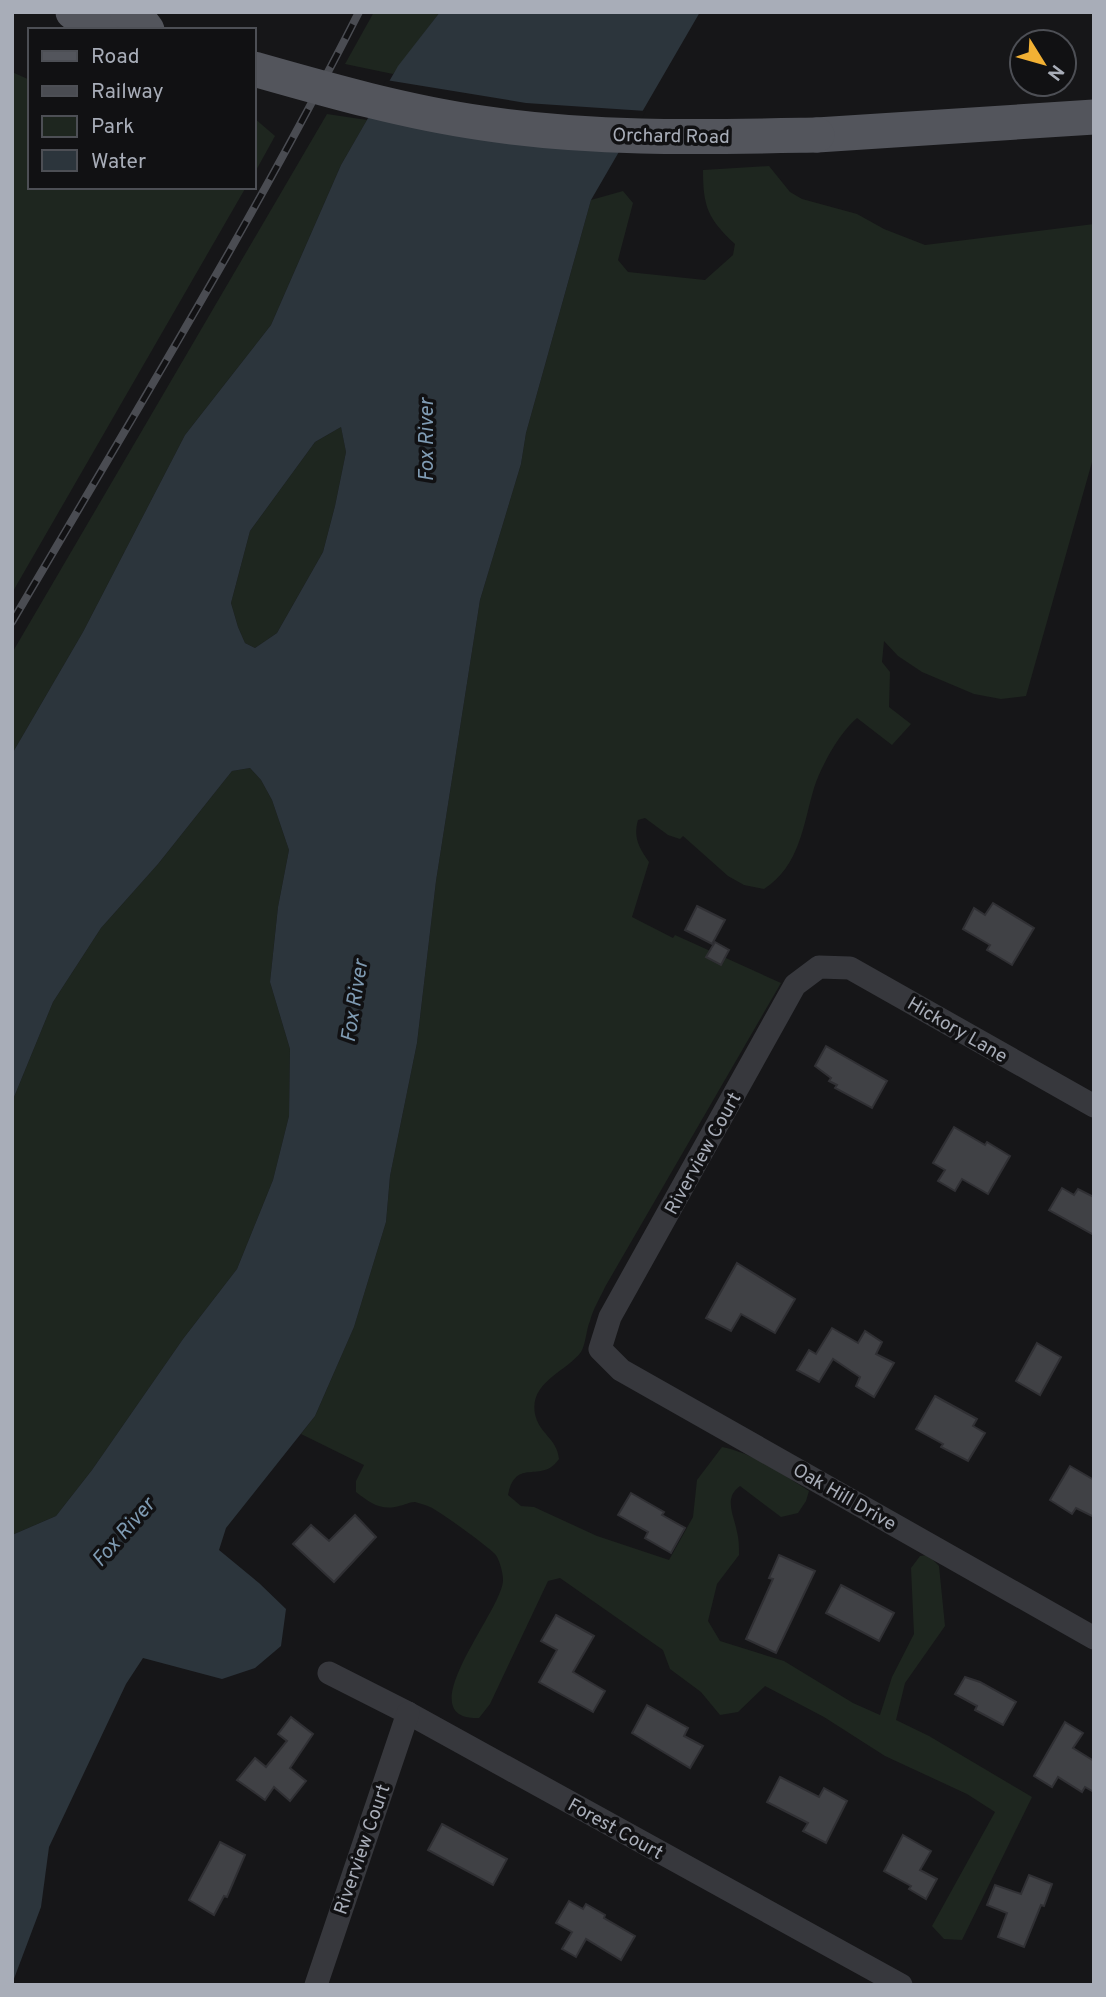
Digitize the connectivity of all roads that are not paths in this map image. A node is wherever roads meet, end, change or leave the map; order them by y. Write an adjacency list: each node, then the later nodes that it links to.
1 (73, 12): 3 (main road)
2 (127, 12): 4 (main road)
3 (113, 28)
4 (146, 28)
5 (256, 70): 6 (main road, Orchard Road, bridge)
6 (1094, 117)
7 (819, 967): 8 (street, Hickory Lane); 9 (street, Riverview Court)
8 (1094, 1106)
9 (600, 1349): 10 (street, Oak Hill Drive)
10 (1094, 1638)
11 (329, 1673): 12 (street, Forest Court)
12 (408, 1713): 13 (street, Riverview Court); 14 (street, Forest Court)
13 (316, 1985)
14 (901, 1985)

